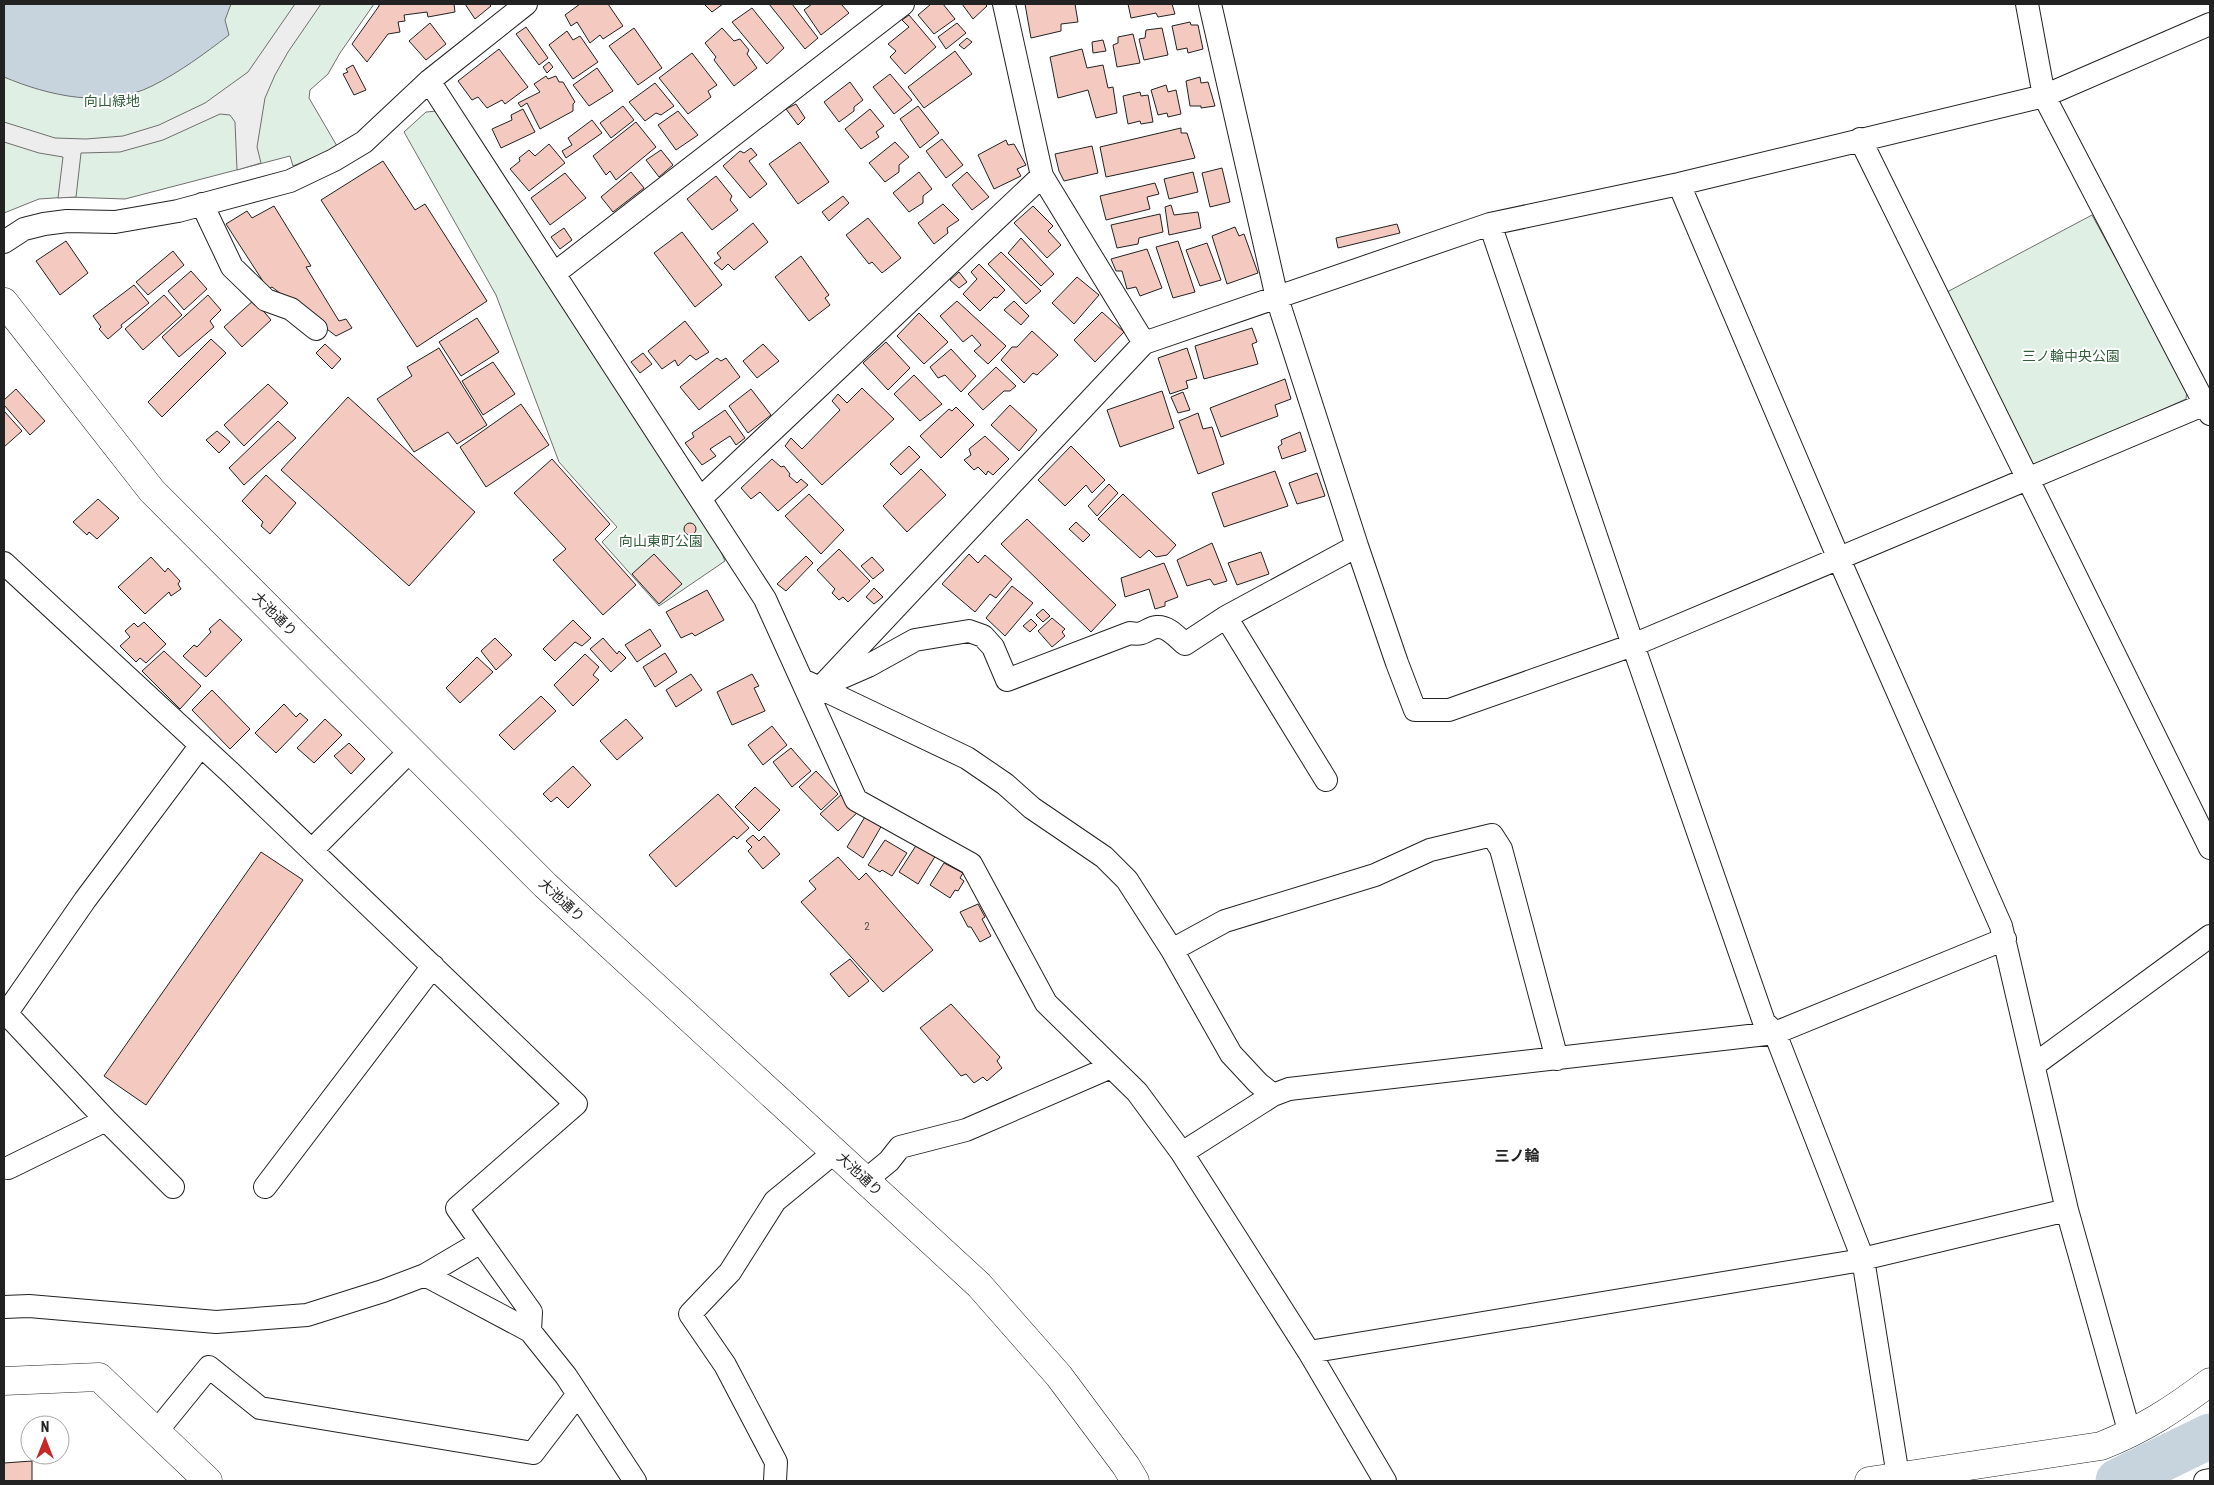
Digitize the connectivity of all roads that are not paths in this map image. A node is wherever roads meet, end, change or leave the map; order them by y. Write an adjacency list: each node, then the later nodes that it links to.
1 (526, 4): 7 (street)
2 (903, 4): 15 (street)
3 (1004, 4): 10 (street)
4 (1210, 4): 16 (street)
5 (2027, 4): 8 (street)
6 (2210, 24): 8 (street)
7 (429, 81): 12 (street); 15 (street)
8 (2044, 96): 9 (street); 20 (street)
9 (1860, 139): 11 (street); 21 (street)
10 (1042, 176): 19 (street); 22 (street)
11 (1680, 184): 13 (street); 24 (street)
12 (202, 204): 14 (street); 18 (street)
13 (1490, 224): 16 (street); 27 (street)
14 (4, 242)
15 (555, 273): 22 (street)
16 (1277, 298): 19 (street); 23 (street)
17 (4, 302): 30 (street, 大池通り)
18 (316, 329)
19 (1144, 343): 28 (street)
20 (2208, 407): 21 (street)
21 (2027, 478): 24 (street); 32 (street)
22 (701, 498): 28 (street)
23 (1356, 546): 26 (street); 27 (street)
24 (1839, 559): 27 (street); 35 (street)
25 (4, 563): 29 (street)
26 (1226, 617): 28 (street); 31 (street)
27 (1633, 645): 39 (street)
28 (811, 684): 36 (street); 42 (street)
29 (200, 745): 33 (street); 38 (street)
30 (411, 750): 33 (street); 45 (street, 大池通り)
31 (1326, 780)
32 (2210, 848)
33 (312, 850): 37 (street)
34 (2210, 936): 41 (street)
35 (2005, 939): 39 (street); 41 (street)
36 (1172, 950): 40 (street); 43 (street)
37 (433, 966): 50 (street); 52 (street)
38 (5, 1012): 44 (street)
39 (1775, 1033): 40 (street); 53 (street)
40 (1557, 1059): 43 (street)
41 (2034, 1064): 51 (street)
42 (1111, 1067): 46 (street); 48 (street)
43 (1273, 1095): 46 (street)
44 (106, 1120): 47 (street); 49 (street)
45 (836, 1151): 48 (street, 大池通り); 67 (street)
46 (1182, 1154): 57 (street)
47 (8, 1168)
48 (866, 1180): 68 (street, 大池通り)
49 (173, 1187)
50 (265, 1187)
51 (2067, 1210): 53 (street); 62 (street)
52 (480, 1242): 54 (street); 56 (street)
53 (1863, 1259): 57 (street); 63 (street)
54 (425, 1276): 55 (street); 56 (street)
55 (4, 1306)
56 (530, 1331): 60 (street)
57 (1310, 1352): 69 (street)
58 (4, 1381): 61 (street)
59 (2210, 1382): 62 (street)
60 (578, 1394): 61 (street); 66 (street)
61 (156, 1432): 65 (street)
62 (2130, 1434): 63 (street)
63 (1898, 1476): 70 (street)
64 (2210, 1480): 71 (street)
65 (208, 1481)
66 (635, 1481)
67 (775, 1481)
68 (1135, 1481)
69 (1384, 1481)
70 (1868, 1481)
71 (2206, 1481)

